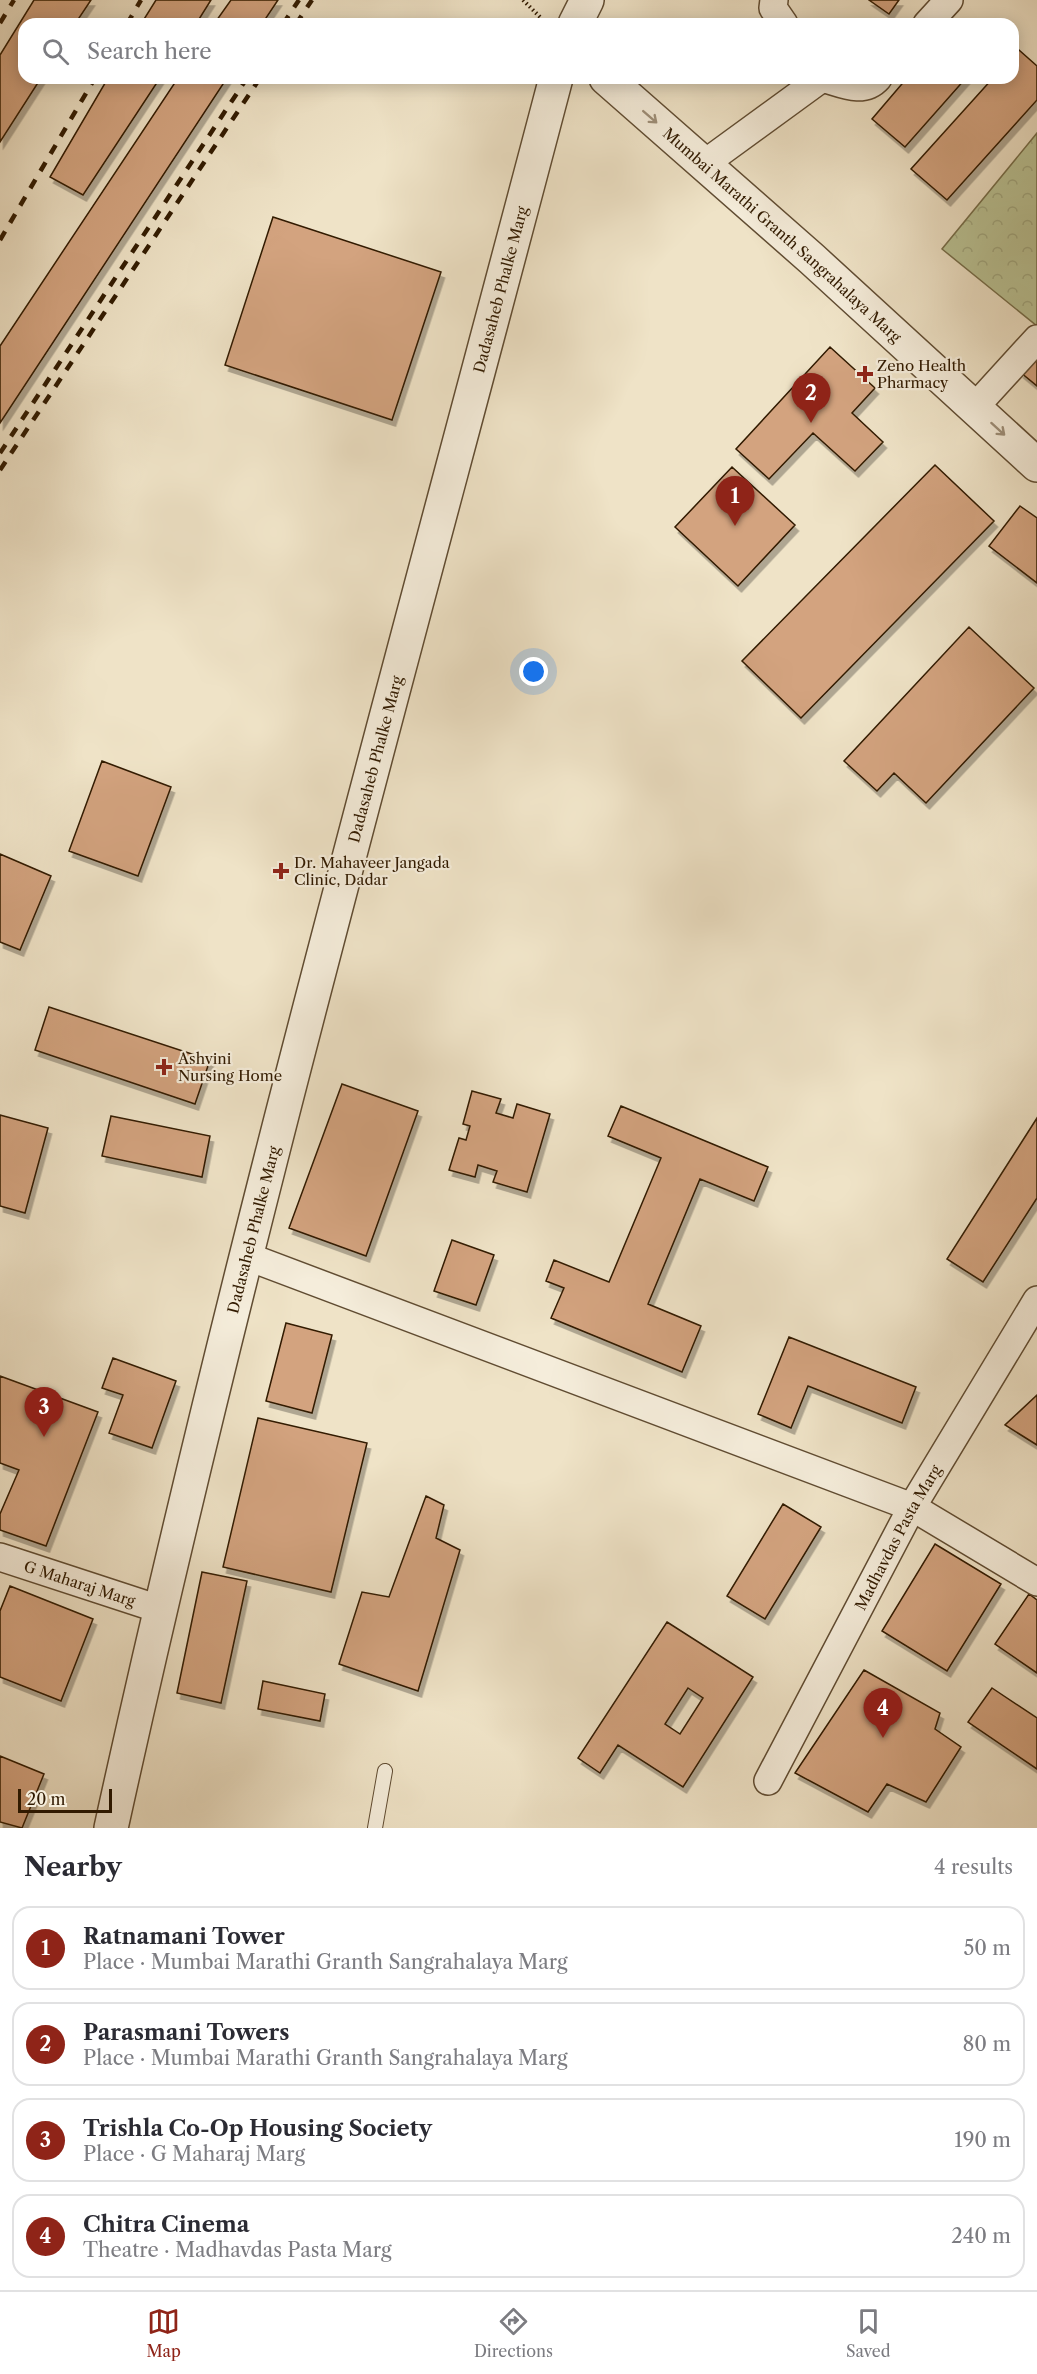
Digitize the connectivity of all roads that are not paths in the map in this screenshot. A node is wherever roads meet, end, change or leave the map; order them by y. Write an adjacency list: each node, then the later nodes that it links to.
1 (587, 0): 4 (street)
2 (774, 0): 5 (street)
3 (949, 0): 6 (street)
4 (577, 18)
5 (780, 18)
6 (932, 18)
7 (554, 84): 16 (street, Dadasaheb Phalke Marg)
8 (613, 84): 12 (street, Mumbai Marathi Granth Sangrahalaya Marg, one-way to 12)
9 (814, 84): 12 (street)
10 (846, 84): 11 (street)
11 (873, 84)
12 (704, 164): 14 (street, Mumbai Marathi Granth Sangrahalaya Marg)
13 (1037, 339): 14 (street)
14 (974, 408): 15 (street, Mumbai Marathi Granth Sangrahalaya Marg, one-way to 15)
15 (1037, 465)
16 (246, 1256): 18 (street); 21 (street, Dadasaheb Phalke Marg)
17 (1037, 1300): 18 (street, Madhavdas Pasta Marg)
18 (912, 1507): 20 (street); 23 (street, Madhavdas Pasta Marg)
19 (0, 1557): 21 (street, G Maharaj Marg)
20 (1037, 1582)
21 (159, 1609): 24 (street, Dadasaheb Phalke Marg)
22 (385, 1771): 25 (lane)
23 (768, 1781)
24 (114, 1827)
25 (375, 1828)

